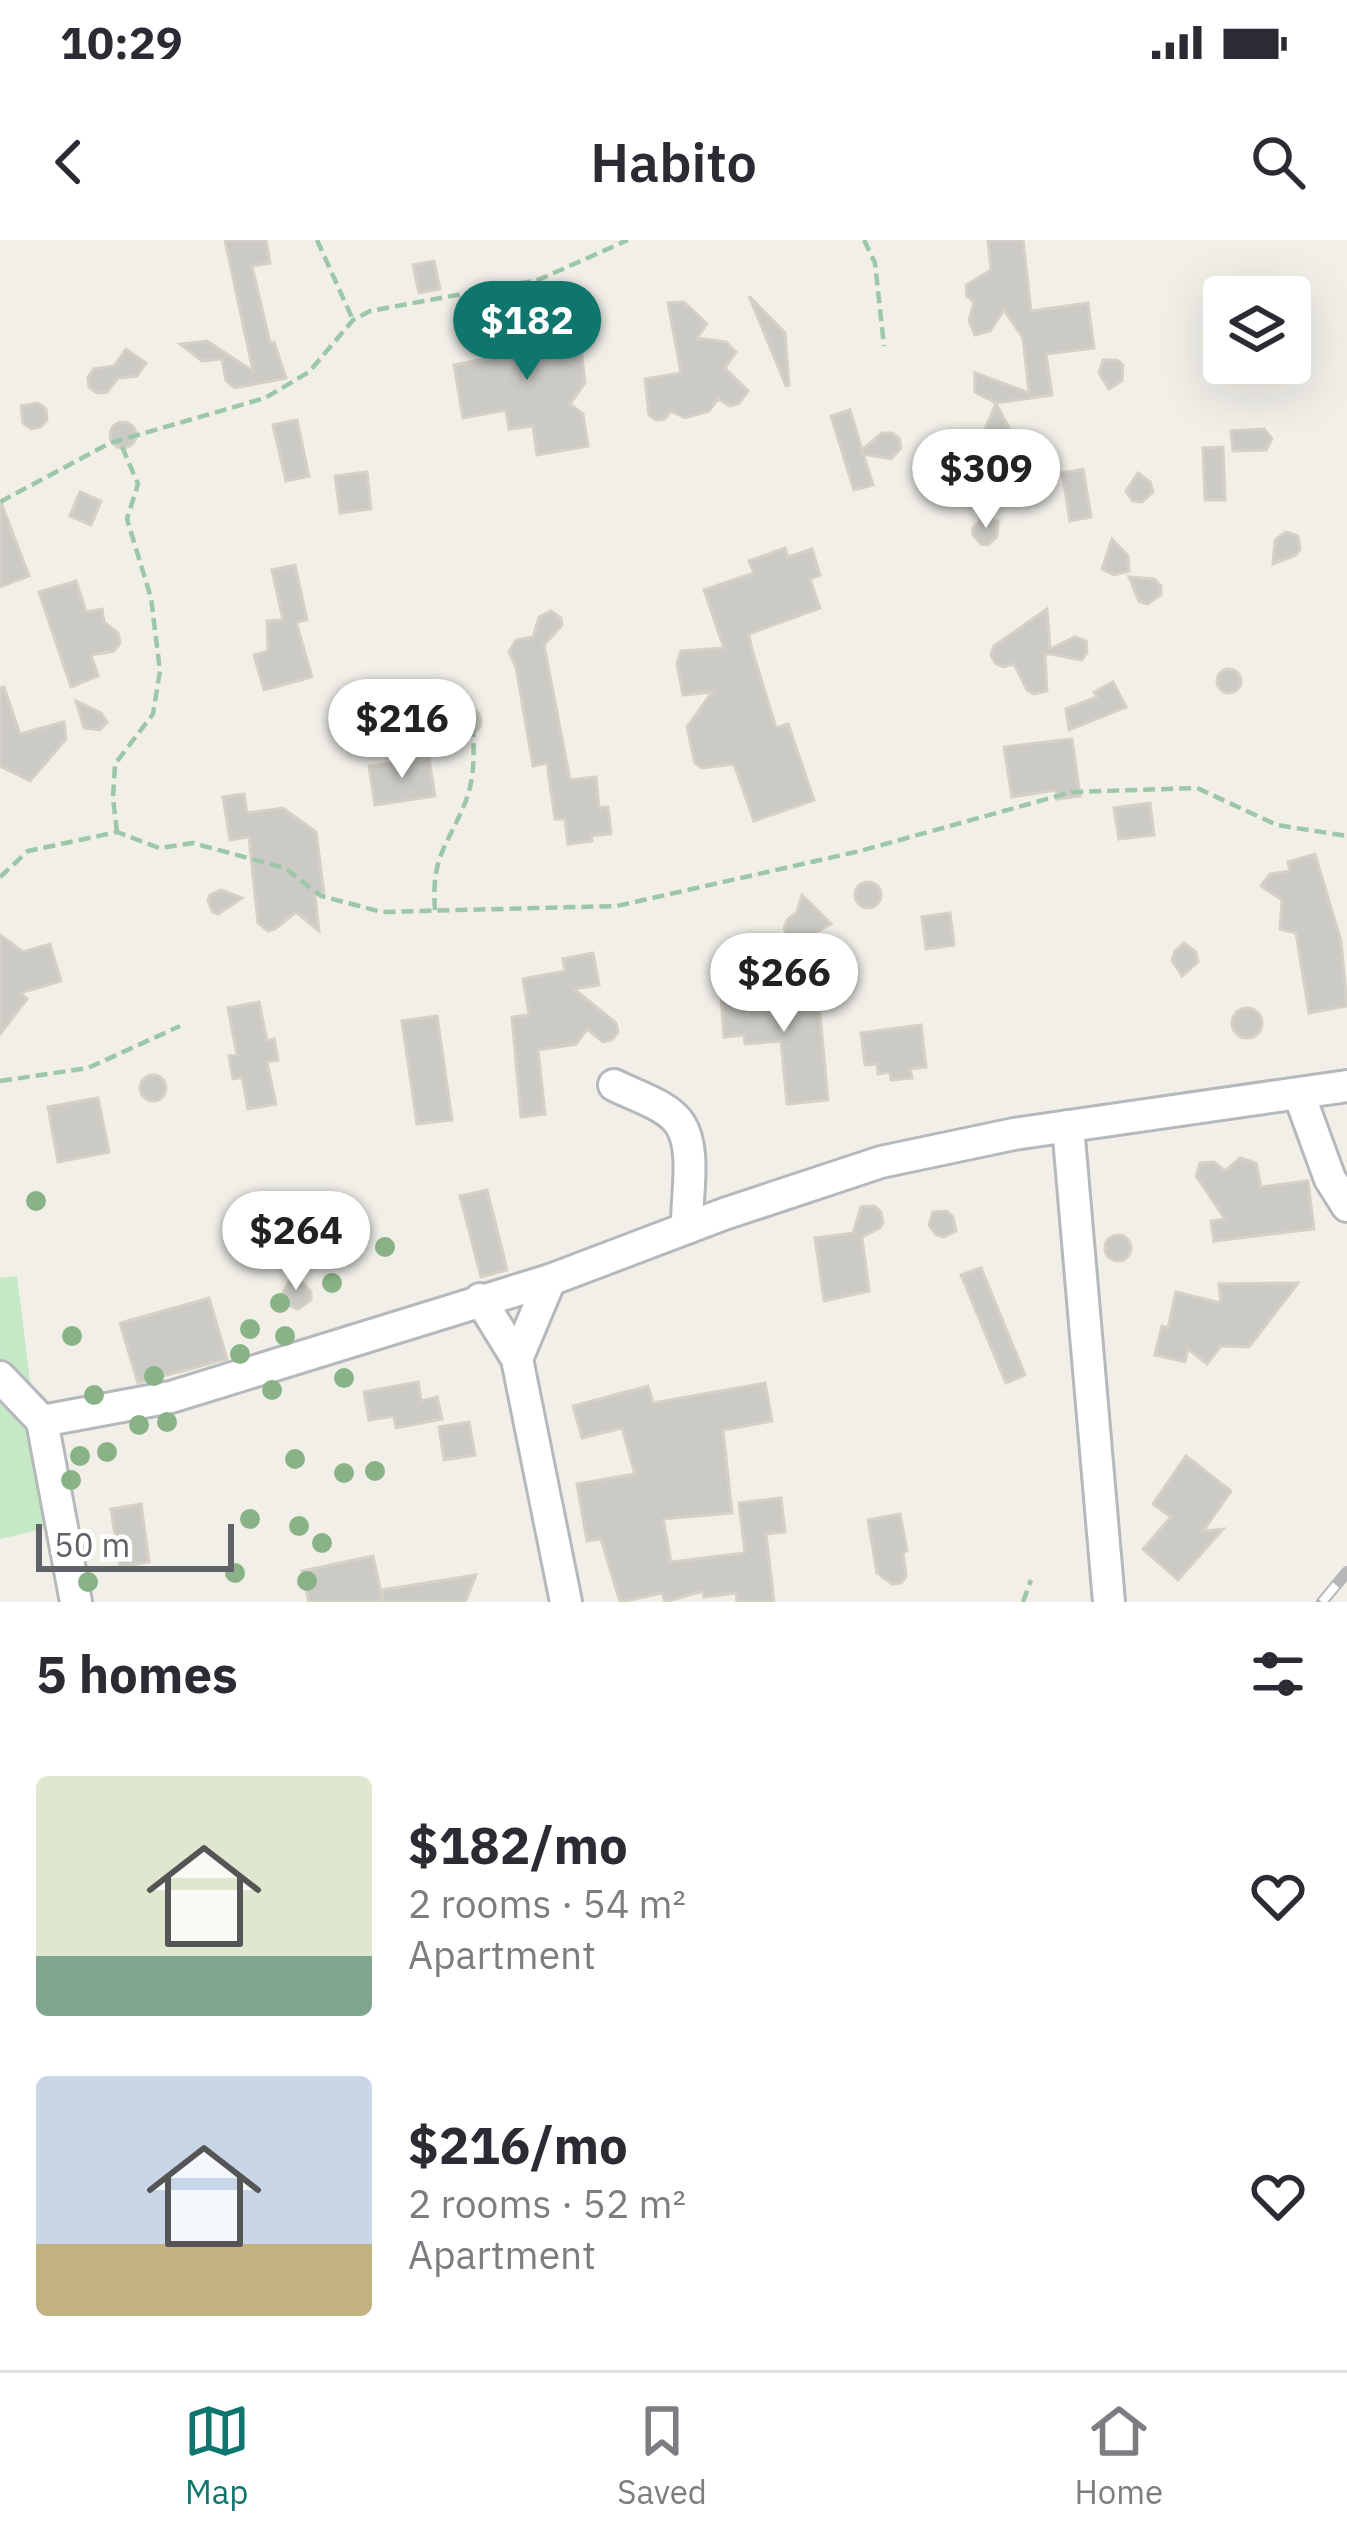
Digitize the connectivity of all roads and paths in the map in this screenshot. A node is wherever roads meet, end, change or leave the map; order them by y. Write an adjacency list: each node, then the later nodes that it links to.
1 (317, 240): 4 (path)
2 (628, 240): 4 (path)
3 (864, 240): 5 (path)
4 (353, 320): 6 (path)
5 (884, 346)
6 (119, 440): 7 (path); 9 (path)
7 (0, 502)
8 (473, 727): 12 (path)
9 (117, 832): 11 (path); 12 (path)
10 (1347, 836): 12 (path)
11 (0, 877)
12 (435, 910)
13 (180, 1026): 14 (path)
14 (0, 1081)
15 (614, 1084): 20 (street)
16 (1347, 1086): 17 (street)
17 (1299, 1094): 18 (street); 19 (street)
18 (1069, 1126): 20 (street); 30 (street)
19 (1347, 1205)
20 (687, 1228): 21 (street)
21 (550, 1280): 22 (street); 23 (street)
22 (480, 1299): 23 (street); 25 (street)
23 (517, 1359): 28 (street)
24 (0, 1377): 25 (street)
25 (42, 1421): 27 (street)
26 (1031, 1580): 29 (path)
27 (76, 1602)
28 (566, 1602)
29 (1023, 1602)
30 (1108, 1602)

